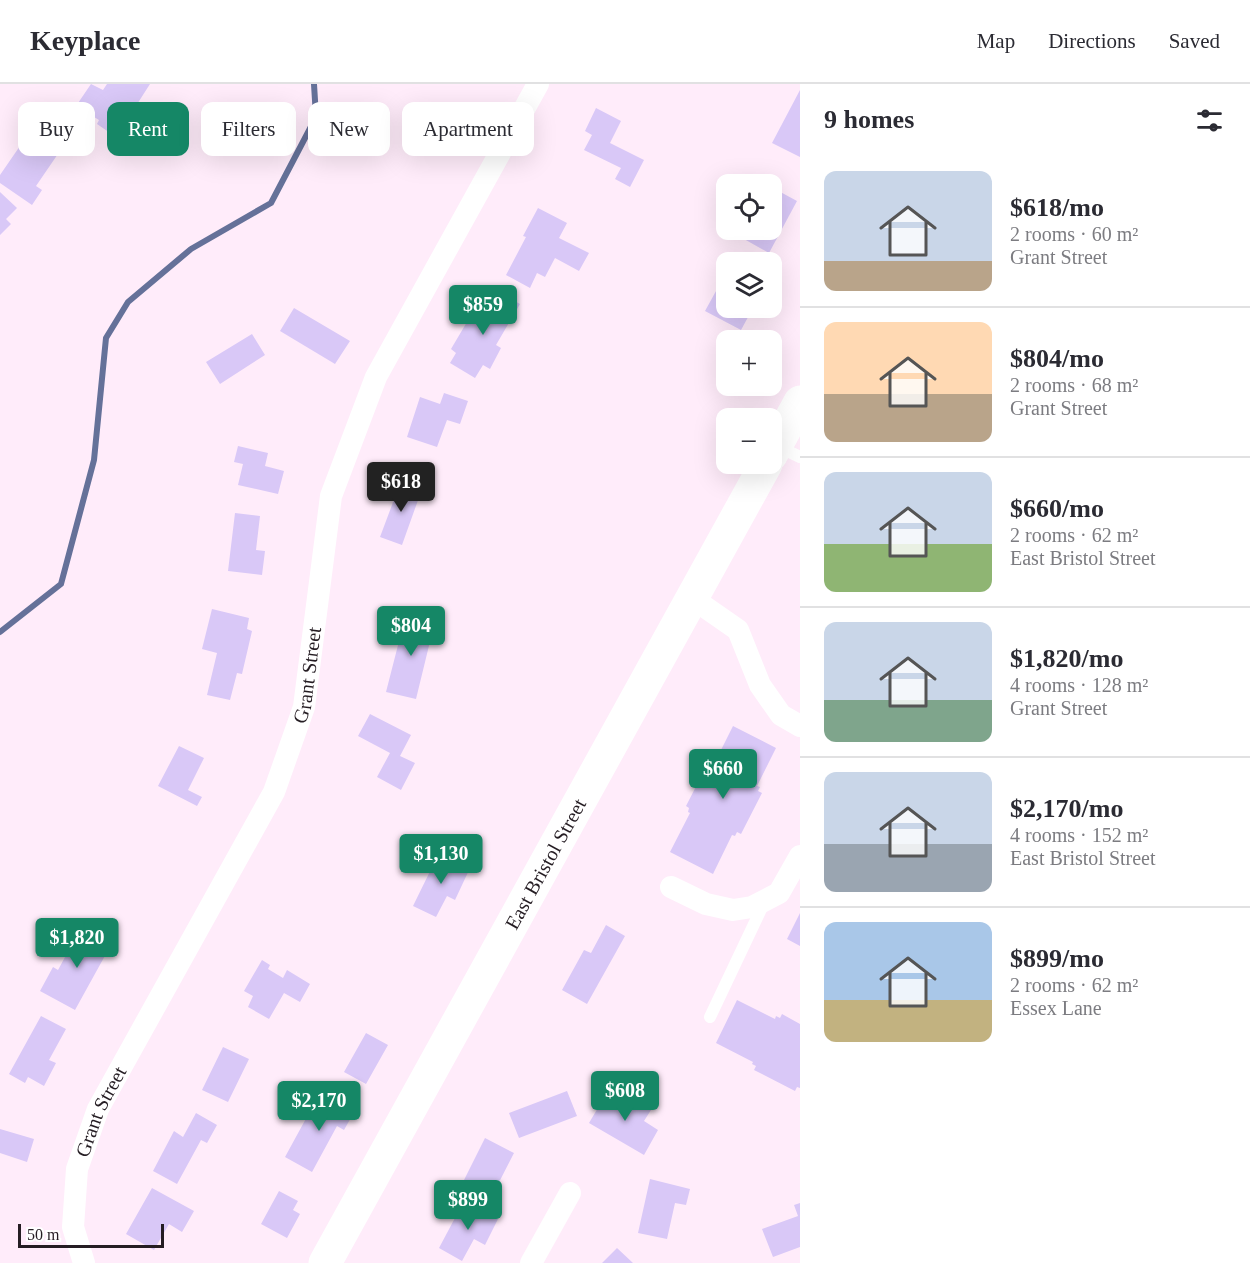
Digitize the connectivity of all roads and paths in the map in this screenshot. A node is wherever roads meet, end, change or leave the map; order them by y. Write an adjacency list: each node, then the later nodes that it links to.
1 (538, 84): 12 (street, Grant Street)
2 (800, 402): 3 (main road, East Bristol Street)
3 (782, 445)
4 (767, 474): 5 (main road, East Bristol Street)
5 (692, 598): 6 (street); 13 (main road, East Bristol Street)
6 (800, 726)
7 (800, 856): 9 (street)
8 (671, 887): 9 (street)
9 (765, 902): 10 (lane)
10 (710, 1017)
11 (570, 1192): 14 (street)
12 (84, 1263)
13 (325, 1263)
14 (531, 1263)

